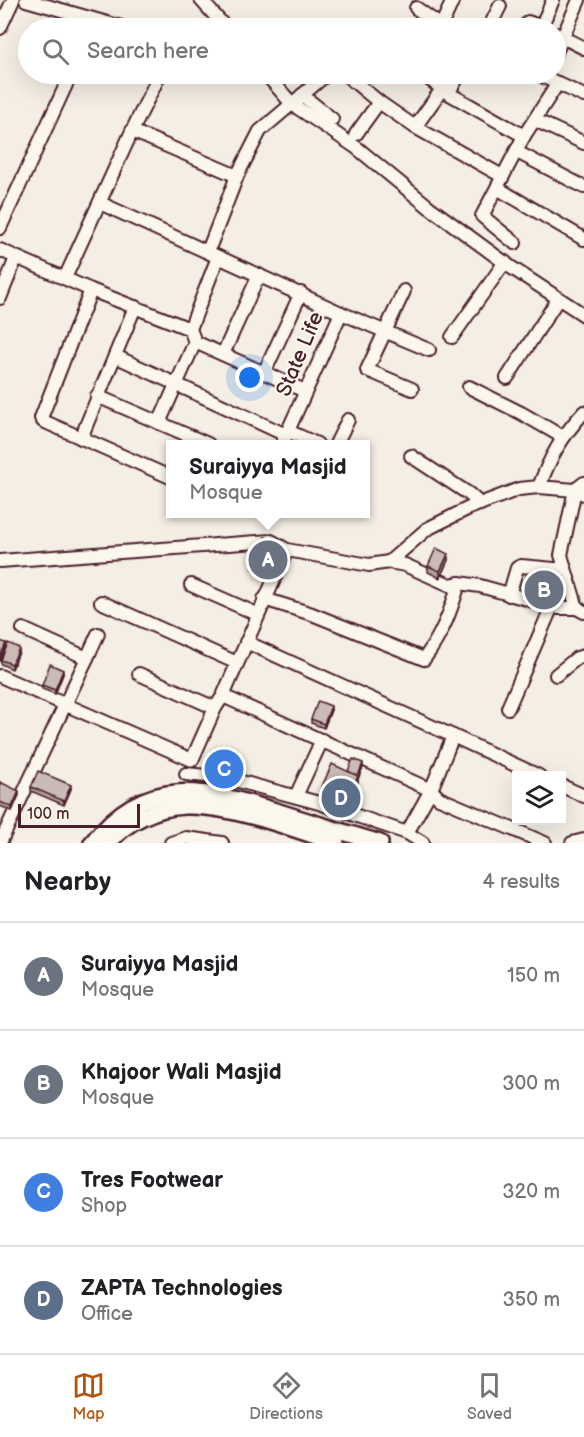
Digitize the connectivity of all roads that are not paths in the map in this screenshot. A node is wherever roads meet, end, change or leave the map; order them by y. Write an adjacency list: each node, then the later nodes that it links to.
1 (13, 0): 16 (street)
2 (26, 0): 9 (street)
3 (201, 0): 10 (street)
4 (453, 0): 12 (street)
5 (553, 0): 14 (street)
6 (579, 0): 15 (street)
7 (500, 6): 13 (street)
8 (416, 8): 11 (street)
9 (76, 18)
10 (217, 18)
11 (430, 18)
12 (446, 18)
13 (494, 18)
14 (546, 18)
15 (566, 23)
16 (0, 28)
17 (566, 39): 18 (street)
18 (584, 48)
19 (66, 84): 45 (street)
20 (155, 84): 35 (street)
21 (278, 84): 30 (street)
22 (315, 84): 30 (street)
23 (357, 84): 31 (street)
24 (436, 84): 28 (street)
25 (451, 84): 28 (street)
26 (557, 84): 33 (street)
27 (560, 84): 29 (street)
28 (445, 91): 34 (street); 37 (street)
29 (584, 96)
30 (297, 100): 32 (street); 40 (street); 51 (street)
31 (379, 102): 34 (street); 36 (street)
32 (332, 119)
33 (535, 120): 37 (street); 38 (street)
34 (416, 127): 41 (street)
35 (132, 131): 40 (street); 44 (street)
36 (356, 134)
37 (524, 136): 39 (street)
38 (584, 144)
39 (517, 153): 41 (street); 42 (street)
40 (237, 176): 49 (street)
41 (502, 176): 43 (street)
42 (584, 187)
43 (497, 188): 46 (street); 47 (street)
44 (100, 203): 49 (street, State Life); 53 (street)
45 (0, 228)
46 (584, 239)
47 (515, 243)
48 (0, 250): 50 (street)
49 (213, 254): 52 (street, State Life); 62 (street)
50 (16, 258): 53 (street); 57 (street)
51 (505, 262): 58 (street); 64 (street)
52 (259, 275): 56 (street, State Life); 67 (street)
53 (65, 278): 54 (street)
54 (91, 290): 59 (street); 81 (street)
55 (404, 291): 63 (street)
56 (301, 293): 60 (street, State Life); 69 (street)
57 (0, 298)
58 (558, 299): 61 (street); 70 (street)
59 (135, 307): 62 (street); 68 (street)
60 (341, 313): 63 (street); 74 (street, State Life)
61 (584, 315)
62 (190, 329): 65 (street)
63 (385, 332): 66 (street); 73 (street)
64 (452, 337)
65 (195, 342): 67 (street); 71 (street)
66 (429, 350)
67 (223, 354): 69 (street)
68 (115, 356): 71 (street); 75 (street)
69 (264, 373): 74 (street)
70 (507, 378)
71 (176, 386): 78 (street); 79 (street)
72 (469, 387): 80 (street)
73 (412, 389)
74 (305, 391): 79 (street, State Life)
75 (97, 396): 78 (street); 81 (street)
76 (584, 412): 80 (street)
77 (348, 420): 83 (street)
78 (159, 423): 82 (street)
79 (285, 437)
80 (563, 437): 86 (street)
81 (81, 438): 85 (street)
82 (199, 440)
83 (338, 440)
84 (411, 456): 88 (street)
85 (166, 475)
86 (539, 487): 87 (street); 88 (street)
87 (581, 489): 92 (street)
88 (480, 504): 91 (street)
89 (287, 550): 90 (street); 91 (street); 96 (street)
90 (0, 561)
91 (389, 562): 93 (street)
92 (565, 570): 95 (street); 99 (street)
93 (459, 583): 95 (street); 96 (street)
94 (191, 585): 100 (street)
95 (509, 595): 98 (street)
96 (264, 598): 100 (street)
97 (101, 603): 106 (street)
98 (552, 606): 99 (street); 113 (street)
99 (581, 610)
100 (257, 614): 103 (street)
101 (23, 629): 105 (street)
102 (98, 634): 105 (street)
103 (246, 642): 106 (street); 114 (street)
104 (584, 657): 108 (street)
105 (87, 658): 111 (street)
106 (237, 663): 110 (street)
107 (139, 674): 112 (street)
108 (556, 675)
109 (0, 676): 111 (street)
110 (223, 696): 112 (street); 115 (street)
111 (66, 704): 116 (street); 127 (street)
112 (215, 708): 116 (street)
113 (508, 708)
114 (453, 736): 117 (street); 120 (street)
115 (322, 740): 120 (street); 122 (street)
116 (192, 759): 118 (street)
117 (528, 771)
118 (186, 774): 121 (street); 122 (street)
119 (566, 788): 123 (street)
120 (431, 790): 125 (street); 136 (street)
121 (183, 792): 128 (main road); 134 (main road)
122 (296, 796): 125 (street)
123 (584, 796)
124 (302, 831): 129 (main road); 132 (main road); 133 (main road)
125 (407, 833): 135 (street)
126 (584, 840): 137 (street)
127 (0, 843)
128 (92, 843)
129 (109, 843)
130 (171, 843): 131 (street)
131 (222, 843)
132 (314, 843)
133 (336, 843)
134 (380, 843)
135 (423, 843)
136 (545, 843)
137 (572, 843)

